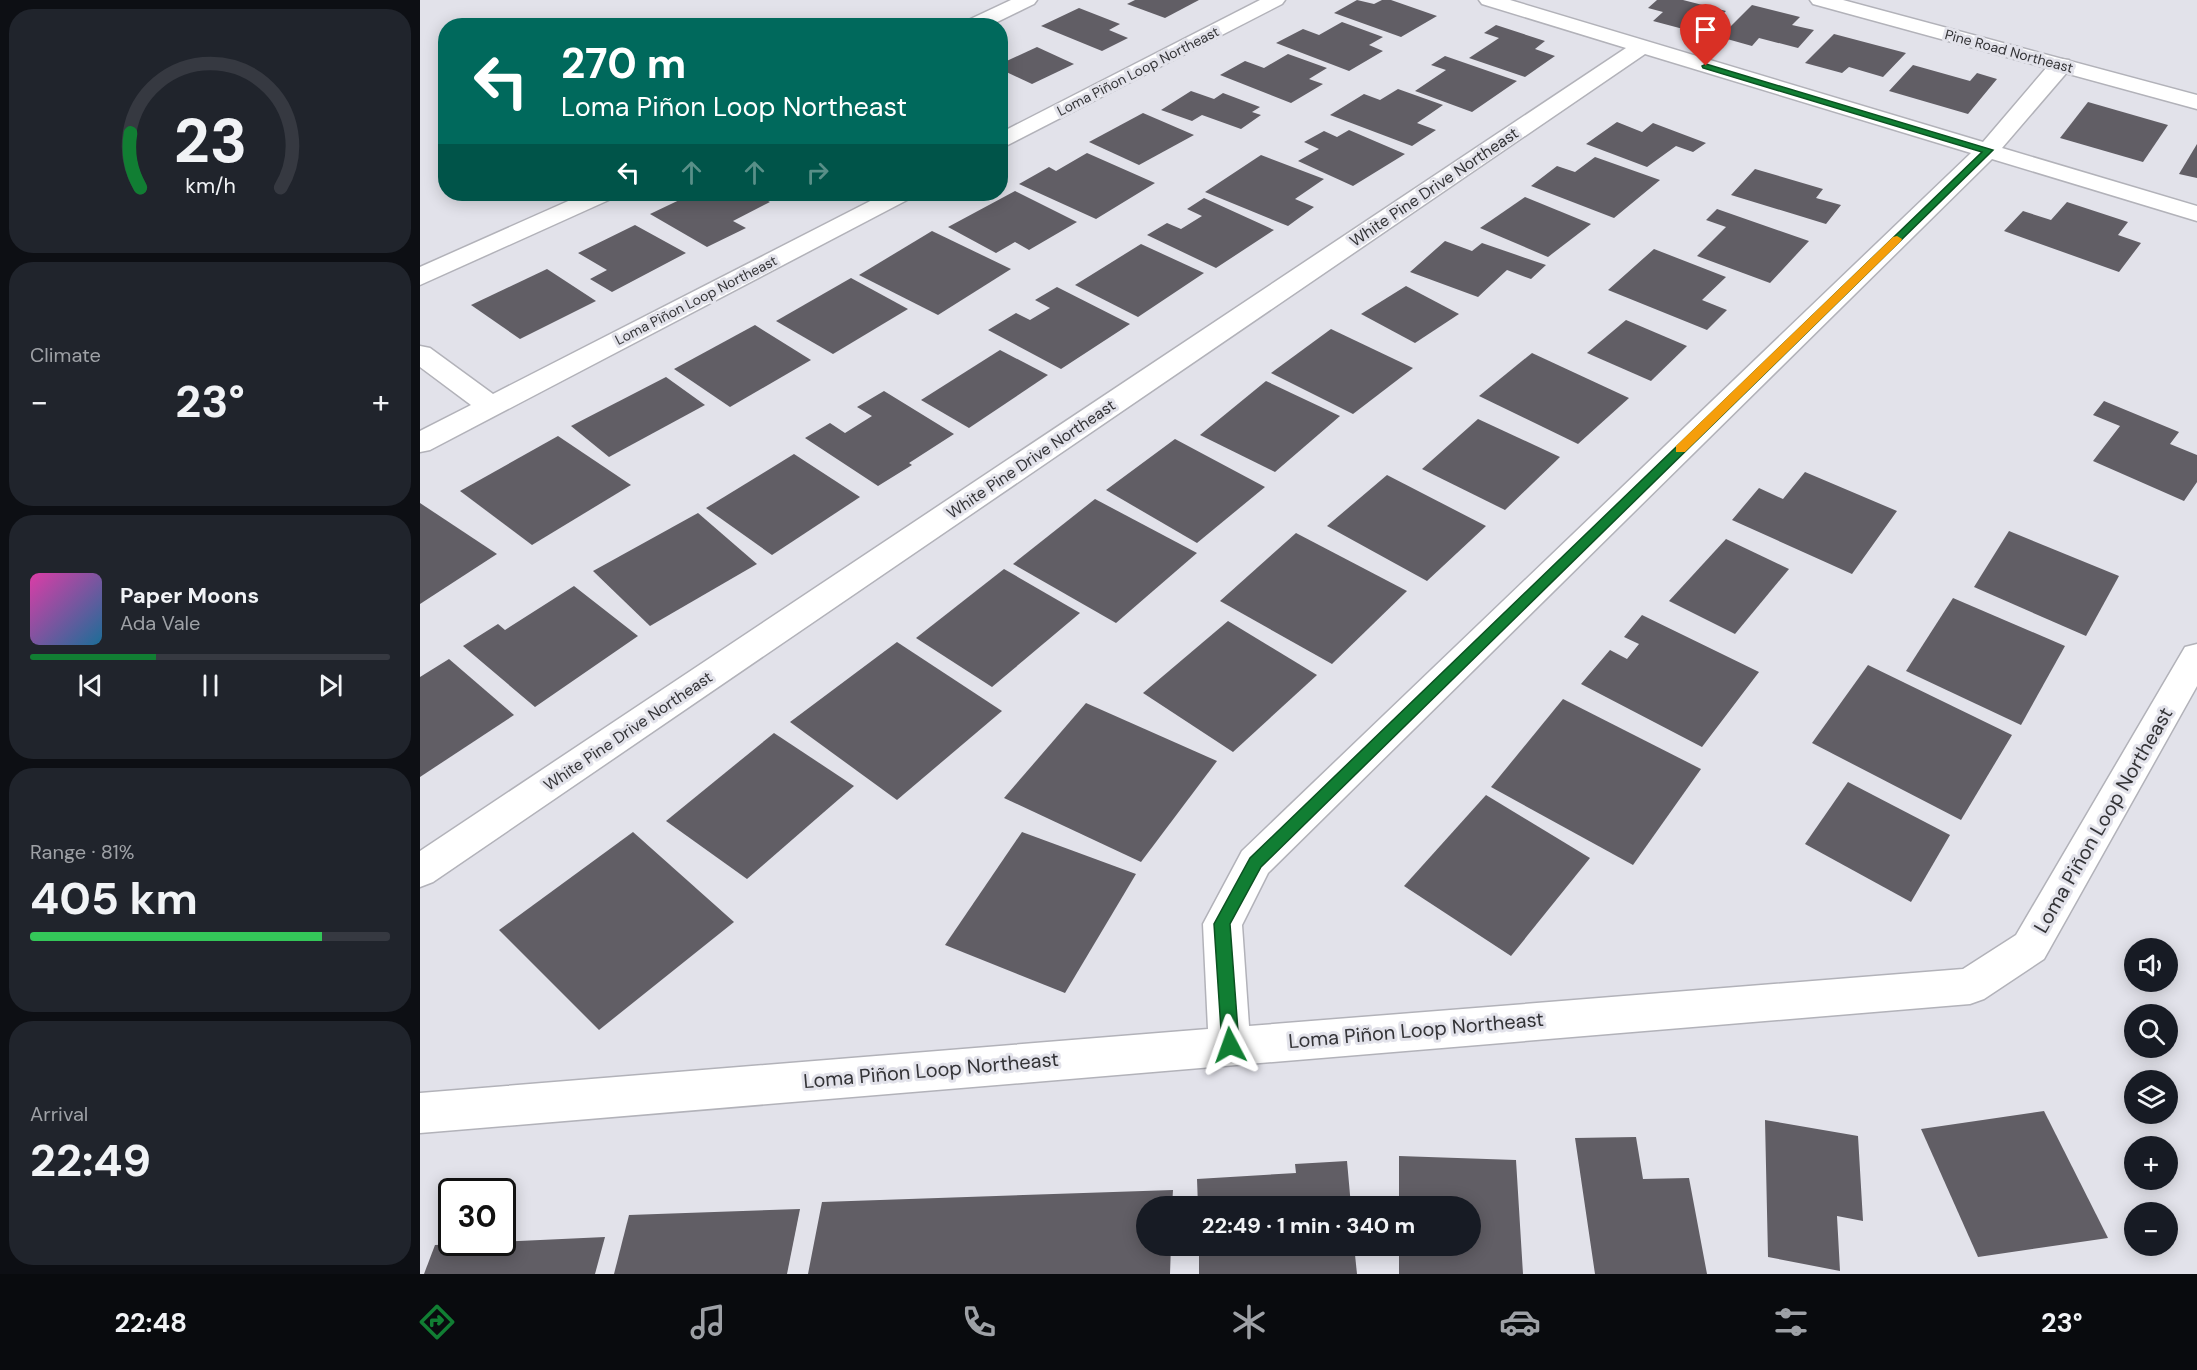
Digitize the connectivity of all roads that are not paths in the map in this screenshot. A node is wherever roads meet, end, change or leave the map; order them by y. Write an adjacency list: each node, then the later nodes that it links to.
1 (1027, 0): 5 (street)
2 (1275, 0): 9 (street, Loma Piñon Loop Northeast)
3 (1489, 0): 6 (street)
4 (1821, 0): 7 (street, Pine Road Northeast)
5 (988, 18)
6 (1641, 47): 10 (street); 19 (street, White Pine Drive Northeast)
7 (2061, 65): 8 (street, Pine Road Northeast); 10 (street)
8 (2197, 102)
9 (1008, 138)
10 (1988, 150): 13 (street); 20 (street)
11 (588, 201): 14 (street)
12 (887, 201): 16 (street, Loma Piñon Loop Northeast)
13 (2197, 213)
14 (420, 277)
15 (420, 354): 16 (street)
16 (491, 406): 17 (street, Loma Piñon Loop Northeast)
17 (420, 443)
18 (2197, 656): 20 (street, Loma Piñon Loop Northeast)
19 (420, 871)
20 (1230, 1045): 21 (street, Loma Piñon Loop Northeast)
21 (420, 1113)

